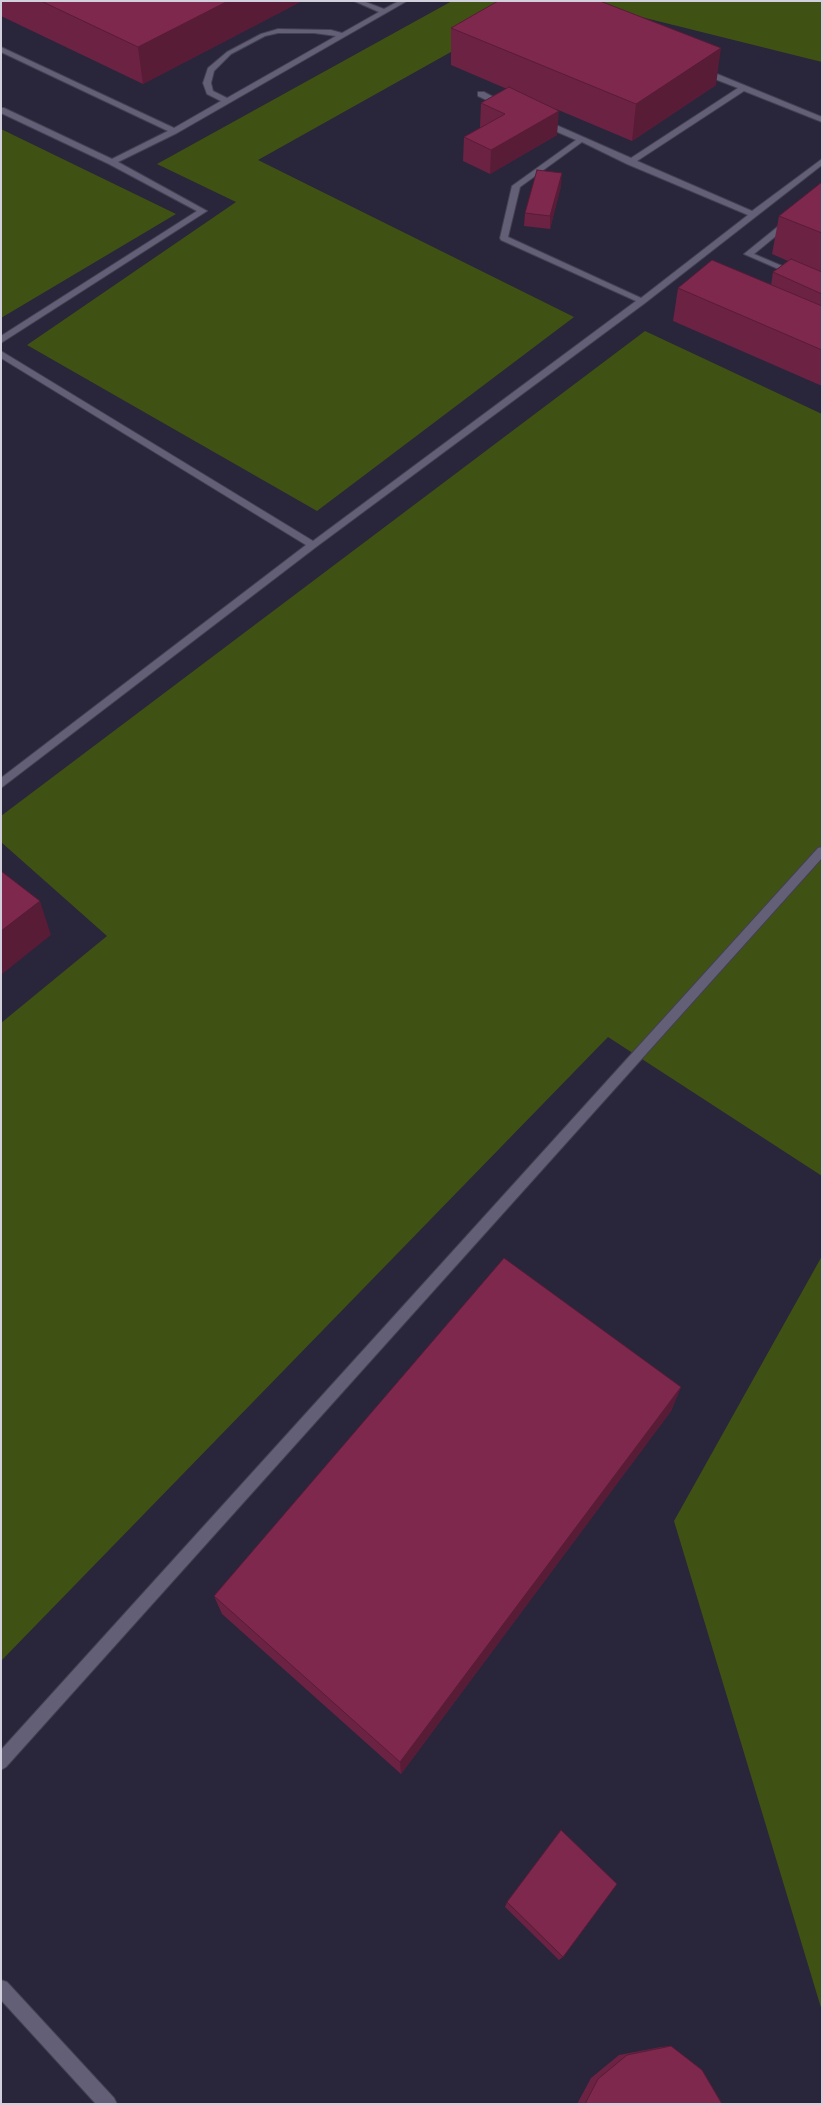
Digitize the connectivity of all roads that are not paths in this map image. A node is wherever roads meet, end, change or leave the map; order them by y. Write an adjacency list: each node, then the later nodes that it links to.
1 (357, 1): 3 (lane)
2 (404, 1): 3 (lane)
3 (385, 12): 4 (lane)
4 (342, 36): 9 (lane); 9 (lane)
5 (1, 48): 14 (lane)
6 (692, 67): 7 (lane)
7 (743, 88): 13 (lane); 18 (lane)
8 (481, 94): 10 (lane)
9 (226, 101): 14 (lane)
10 (510, 108)
11 (1, 110): 17 (lane)
12 (538, 120): 15 (lane)
13 (822, 120)
14 (174, 131): 17 (lane)
15 (580, 140): 18 (lane); 22 (lane)
16 (822, 161): 19 (lane)
17 (112, 162): 23 (lane)
18 (630, 162): 19 (lane)
19 (754, 214): 22 (lane)
20 (797, 216): 21 (lane)
21 (822, 286)
22 (642, 301): 25 (lane)
23 (1, 340)
24 (1, 354): 25 (lane)
25 (313, 545): 26 (lane)
26 (1, 784)
27 (822, 851): 28 (lane)
28 (1, 1762)
29 (1, 1988): 30 (lane)
30 (108, 2104)

